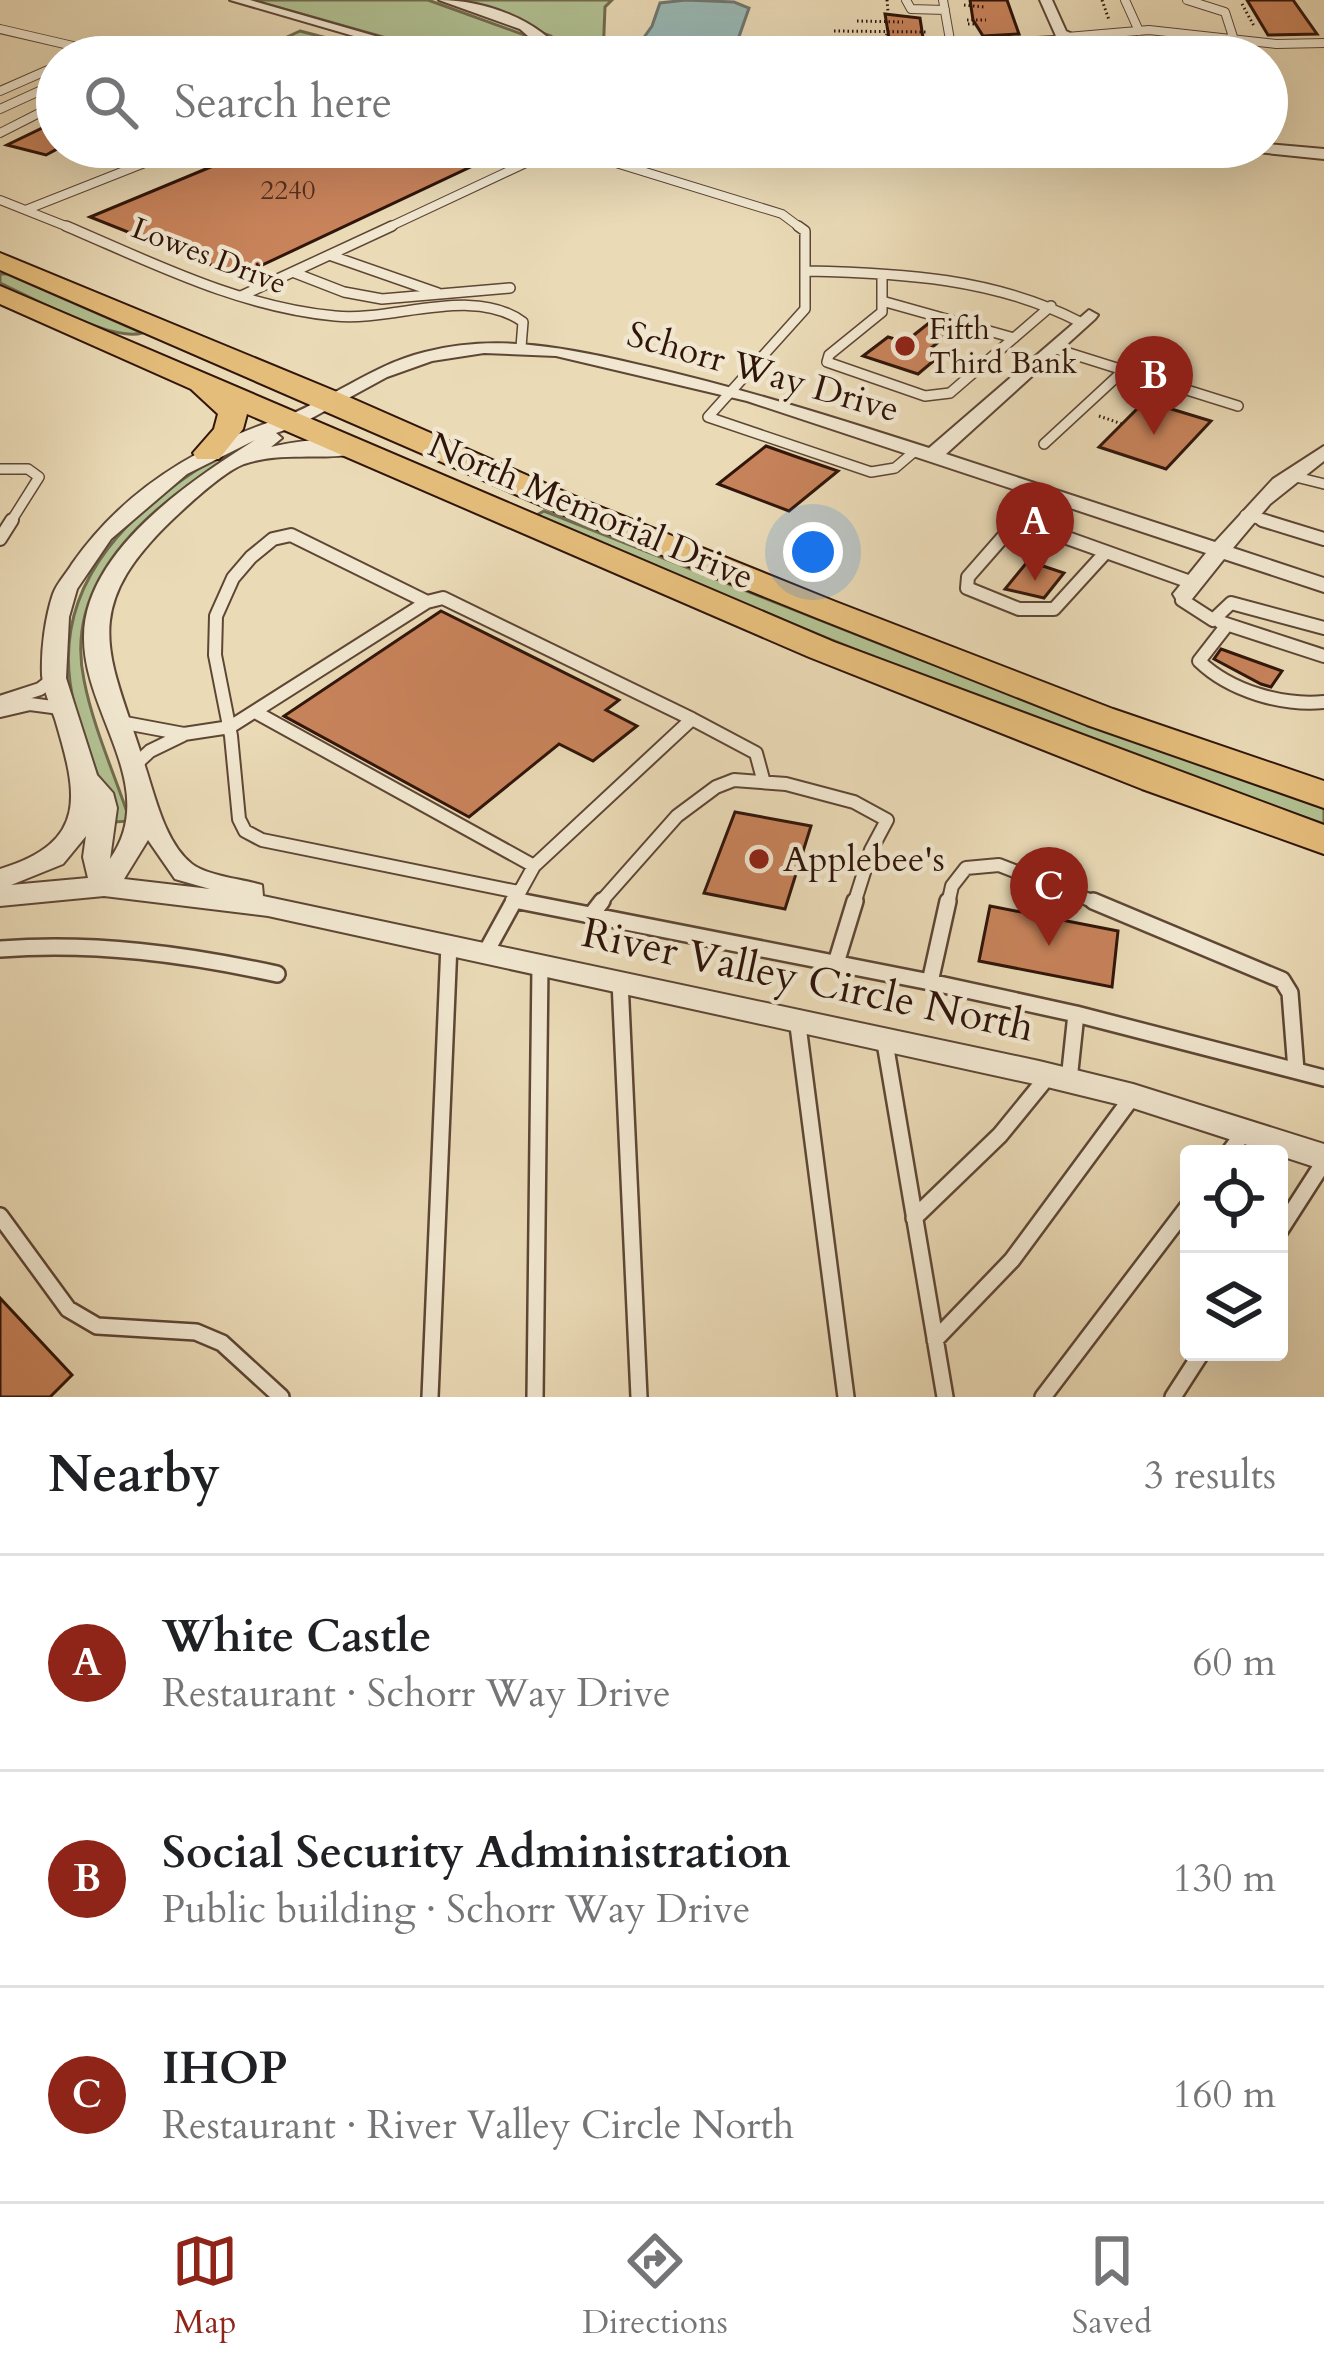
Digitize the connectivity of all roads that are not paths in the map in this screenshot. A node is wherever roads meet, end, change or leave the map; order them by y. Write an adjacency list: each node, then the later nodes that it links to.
1 (236, 0): 12 (street)
2 (446, 0): 13 (street)
3 (906, 0): 8 (lane)
4 (1046, 0): 15 (street)
5 (1125, 0): 11 (lane)
6 (1187, 0): 9 (lane)
7 (1234, 4): 9 (lane)
8 (944, 5): 14 (lane)
9 (1225, 12): 17 (lane)
10 (0, 29): 18 (lane)
11 (1138, 31): 15 (lane); 16 (lane)
12 (366, 36)
13 (540, 36)
14 (949, 36)
15 (1066, 36)
16 (1191, 36)
17 (1233, 36)
18 (36, 37)
19 (1288, 42): 20 (lane)
20 (1324, 44)
21 (36, 75): 22 (lane)
22 (15, 84): 23 (lane); 24 (lane)
23 (36, 90)
24 (0, 91)
25 (36, 93): 26 (lane)
26 (0, 109)
27 (36, 115): 28 (lane)
28 (0, 133)
29 (1288, 151): 30 (street)
30 (1324, 154)
31 (132, 168): 35 (lane)
32 (517, 168): 36 (lane)
33 (630, 168): 38 (lane)
34 (0, 200): 35 (lane, Lowes Drive)
35 (28, 209): 44 (lane, Lowes Drive)
36 (331, 255): 39 (lane); 43 (lane)
37 (2, 264): 54 (main road, North Memorial Drive)
38 (807, 271): 40 (lane); 53 (lane)
39 (295, 273): 43 (lane); 44 (lane)
40 (882, 276): 45 (lane); 46 (lane)
41 (510, 288): 43 (lane)
42 (0, 294): 52 (main road, North Memorial Drive)
43 (441, 294)
44 (241, 296): 49 (lane, Lowes Drive)
45 (882, 301): 48 (lane); 48 (lane)
46 (1051, 306): 47 (lane); 48 (lane)
47 (1084, 318): 50 (street)
48 (1014, 338)
49 (520, 347): 53 (street, Schorr Way Drive); 54 (street, Schorr Way Drive)
50 (1053, 348): 51 (lane); 61 (street)
51 (1124, 371): 55 (lane); 57 (lane)
52 (203, 387): 56 (main road, North Memorial Drive); 60 (main road)
53 (733, 392): 61 (street, Schorr Way Drive); 61 (lane)
54 (332, 400): 56 (street, Schorr Way Drive); 91 (main road, North Memorial Drive)
55 (1238, 406)
56 (292, 422): 58 (main road, North Memorial Drive); 60 (street); 62 (street, River Valley Circle North)
57 (1045, 444)
58 (355, 449): 62 (street); 92 (main road, North Memorial Drive)
59 (1324, 452): 64 (street)
60 (208, 453): 79 (street)
61 (924, 453): 66 (street, Schorr Way Drive)
62 (238, 462): 85 (street, River Valley Circle North)
63 (0, 469): 70 (lane)
64 (1287, 475): 65 (lane); 67 (street)
65 (1324, 484)
66 (1041, 494): 68 (lane); 71 (street, Schorr Way Drive)
67 (1244, 515): 69 (lane); 71 (street)
68 (1017, 520): 72 (lane); 72 (lane)
69 (1324, 538)
70 (0, 539)
71 (1217, 551): 73 (street, Schorr Way Drive); 74 (street)
72 (1106, 552): 74 (lane)
73 (1324, 585)
74 (1188, 588): 76 (lane)
75 (427, 602): 83 (lane); 84 (lane); 86 (lane)
76 (1220, 622): 77 (lane); 78 (lane); 80 (lane)
77 (1324, 628)
78 (1324, 656)
79 (54, 678): 81 (lane); 82 (street)
80 (1324, 702)
81 (0, 706): 82 (lane)
82 (61, 708): 88 (street)
83 (257, 713): 86 (lane); 93 (lane)
84 (692, 719): 89 (lane); 93 (lane)
85 (115, 720): 87 (lane); 90 (street, River Valley Circle North)
86 (230, 727): 87 (lane); 97 (lane)
87 (184, 734): 90 (lane)
88 (85, 778): 94 (street); 95 (street)
89 (763, 779): 99 (lane); 104 (lane)
90 (136, 782): 95 (street); 98 (street, River Valley Circle North)
91 (1324, 795)
92 (1324, 840)
93 (534, 866): 97 (lane)
94 (0, 879)
95 (104, 886): 96 (street, River Valley Circle North); 98 (street, River Valley Circle North)
96 (0, 896)
97 (515, 896): 99 (lane); 102 (lane)
98 (268, 905): 100 (street, River Valley Circle North)
99 (592, 914): 104 (lane)
100 (449, 943): 102 (street, River Valley Circle North); 124 (lane)
101 (0, 949): 105 (lane)
102 (486, 952): 103 (street, River Valley Circle North)
103 (540, 964): 106 (street, River Valley Circle North); 125 (lane)
104 (836, 964): 107 (lane)
105 (277, 974)
106 (620, 980): 109 (street, River Valley Circle North); 126 (lane)
107 (930, 982): 108 (lane); 111 (lane)
108 (1076, 1014): 111 (lane); 112 (lane)
109 (797, 1018): 110 (street, River Valley Circle North); 127 (lane)
110 (884, 1036): 112 (street, River Valley Circle North); 119 (lane)
111 (1295, 1070): 113 (lane)
112 (1059, 1078): 114 (street, River Valley Circle North); 119 (lane)
113 (1324, 1078)
114 (1133, 1096): 115 (street, River Valley Circle North); 121 (lane)
115 (1237, 1142): 116 (street, River Valley Circle North)
116 (1324, 1160): 120 (lane)
117 (0, 1216): 123 (lane)
118 (1180, 1217): 129 (lane)
119 (914, 1218): 121 (lane)
120 (1288, 1218)
121 (935, 1340): 128 (lane)
122 (1196, 1361): 130 (lane)
123 (281, 1397)
124 (430, 1397)
125 (536, 1397)
126 (639, 1397)
127 (846, 1397)
128 (945, 1397)
129 (1043, 1397)
130 (1173, 1397)

